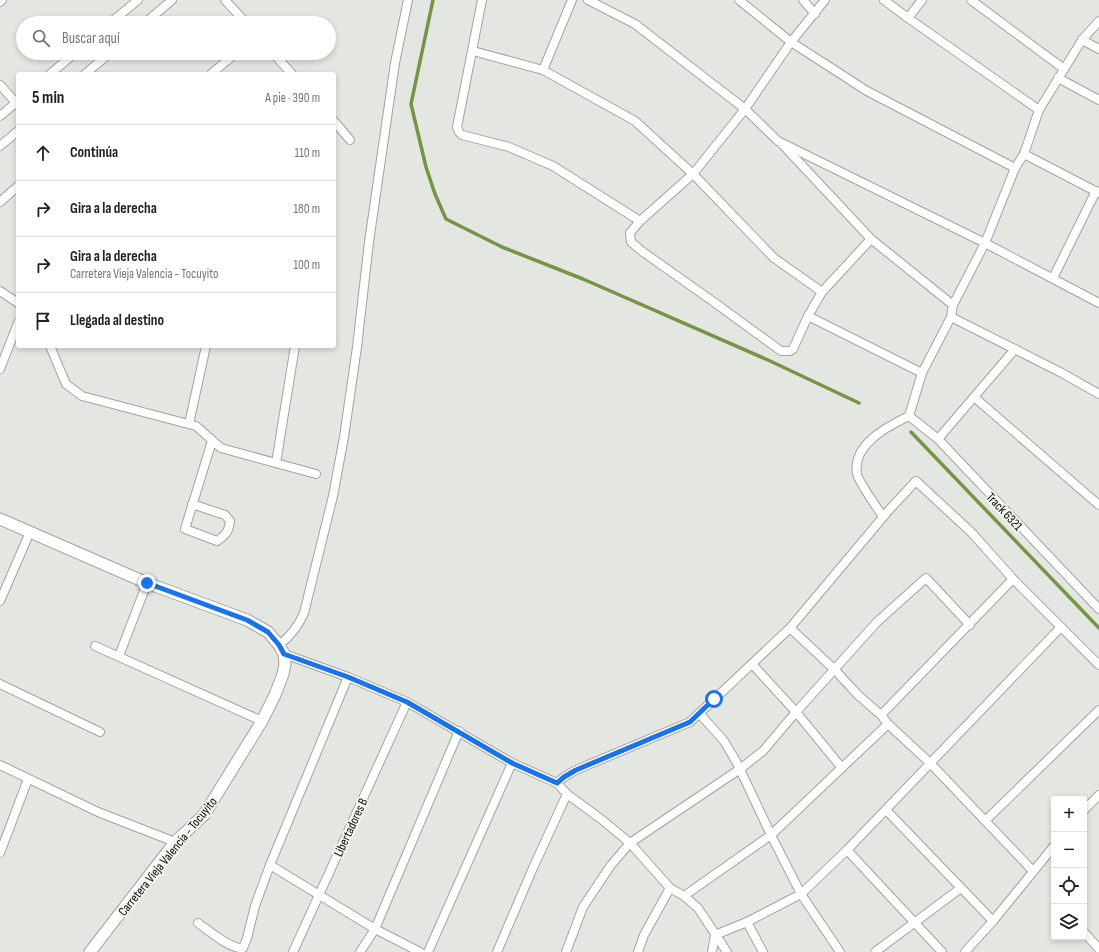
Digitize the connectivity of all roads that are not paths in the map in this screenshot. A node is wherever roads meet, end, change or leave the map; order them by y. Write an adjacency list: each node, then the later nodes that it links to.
1 (2, 0): 15 (street)
2 (138, 0): 17 (street)
3 (172, 0): 18 (street)
4 (225, 0): 19 (street)
5 (408, 0): 94 (street)
6 (482, 0): 25 (street)
7 (572, 0): 31 (street)
8 (588, 0): 41 (street)
9 (739, 0): 23 (street)
10 (803, 0): 16 (street)
11 (825, 0): 16 (street)
12 (884, 0): 20 (street)
13 (922, 0): 20 (street)
14 (971, 0): 30 (street)
15 (0, 2)
16 (815, 14): 23 (street)
17 (119, 16)
18 (153, 16)
19 (240, 16)
20 (908, 18): 42 (street)
21 (1099, 21): 22 (street)
22 (1082, 40): 24 (street); 30 (street)
23 (791, 42): 41 (street); 50 (street)
24 (1099, 49)
25 (473, 51): 31 (street); 55 (street)
26 (67, 60): 32 (street)
27 (102, 60): 33 (street)
28 (228, 60): 34 (street)
29 (279, 60): 35 (street)
30 (1064, 69): 36 (street)
31 (543, 70): 51 (street)
32 (52, 72)
33 (87, 72)
34 (213, 72)
35 (290, 72)
36 (1058, 78): 38 (street); 42 (street)
37 (0, 85): 39 (street)
38 (1099, 100)
39 (16, 102)
40 (16, 104): 43 (street)
41 (745, 109): 47 (street); 51 (street)
42 (1039, 110): 49 (street)
43 (0, 116)
44 (336, 124): 46 (street)
45 (16, 133): 48 (street)
46 (350, 140)
47 (778, 140): 56 (street); 57 (street)
48 (0, 146)
49 (1024, 154): 50 (street); 53 (street)
50 (1015, 168): 57 (street)
51 (693, 174): 55 (street); 60 (street)
52 (16, 188): 54 (street)
53 (1098, 192): 58 (street)
54 (0, 202)
55 (640, 221): 64 (street)
56 (871, 239): 60 (street); 63 (street)
57 (986, 243): 58 (street); 63 (street)
58 (1053, 278): 62 (street)
59 (0, 291): 61 (street)
60 (822, 292): 64 (street)
61 (16, 302)
62 (1099, 303)
63 (953, 305): 65 (street)
64 (808, 316): 72 (street)
65 (951, 317): 70 (street); 72 (street)
66 (16, 328): 71 (street)
67 (51, 348): 76 (street)
68 (206, 348): 76 (street)
69 (294, 348): 79 (street)
70 (1015, 349): 73 (street); 74 (street)
71 (0, 369)
72 (922, 373): 75 (street)
73 (1099, 394)
74 (974, 398): 77 (street); 82 (street)
75 (909, 416): 77 (street, Track 6321); 83 (street)
76 (189, 424): 78 (street)
77 (938, 439): 89 (street, Track 6321)
78 (212, 441): 79 (street); 81 (street)
79 (276, 463): 80 (street)
80 (316, 474)
81 (192, 504): 81 (street)
82 (1099, 505)
83 (883, 517): 86 (street); 92 (street)
84 (0, 519): 85 (street)
85 (30, 532): 87 (street); 88 (street)
86 (1013, 579): 90 (street); 91 (street)
87 (147, 583): 94 (street); 95 (street)
88 (0, 601)
89 (1099, 610)
90 (970, 625): 98 (street); 105 (street)
91 (1061, 627): 97 (street); 111 (street)
92 (790, 628): 96 (street); 98 (street)
93 (95, 646): 95 (street)
94 (282, 650): 99 (street); 106 (street, Carretera Vieja Valencia - Tocuyito)
95 (119, 656): 106 (street)
96 (752, 664): 103 (street); 104 (street)
97 (1099, 665)
98 (835, 670): 103 (street); 105 (street)
99 (348, 677): 101 (street); 128 (street)
100 (0, 684): 109 (street)
101 (407, 702): 108 (street); 132 (street, Libertadores B)
102 (1099, 710): 121 (street)
103 (796, 712): 113 (street); 114 (street)
104 (699, 713): 114 (street); 116 (street)
105 (881, 715): 107 (street)
106 (262, 720): 123 (street, Carretera Vieja Valencia - Tocuyito)
107 (888, 724): 111 (street); 113 (street)
108 (459, 731): 110 (street); 139 (street)
109 (100, 732)
110 (512, 763): 116 (street); 147 (street)
111 (931, 764): 120 (street); 121 (street)
112 (0, 766): 115 (street)
113 (842, 768): 122 (street)
114 (740, 769): 122 (street); 124 (street)
115 (28, 779): 123 (street); 127 (street)
116 (557, 783): 117 (street)
117 (567, 794): 124 (street); 148 (street)
118 (1099, 795): 119 (street)
119 (1087, 807)
120 (886, 810): 125 (street); 131 (street)
121 (985, 822): 129 (street)
122 (771, 835): 133 (street); 134 (street)
123 (175, 842): 143 (street, Carretera Vieja Valencia - Tocuyito)
124 (630, 844): 130 (street); 149 (street)
125 (847, 850): 133 (street); 138 (street)
126 (1051, 850): 129 (street)
127 (0, 853)
128 (270, 865): 132 (street); 137 (street)
129 (1033, 871): 135 (street)
130 (670, 888): 134 (street); 150 (street)
131 (961, 888): 135 (street); 138 (street)
132 (319, 894): 139 (street); 144 (street, Libertadores B)
133 (801, 894): 136 (street); 154 (street)
134 (684, 896): 140 (street)
135 (993, 921): 157 (street)
136 (747, 922): 140 (street); 153 (street)
137 (198, 923)
138 (915, 923): 155 (street); 156 (street)
139 (375, 929): 145 (street); 146 (street)
140 (715, 935): 151 (street); 152 (street)
141 (1087, 936): 142 (street)
142 (1099, 951)
143 (90, 952)
144 (293, 952)
145 (360, 952)
146 (420, 952)
147 (428, 952)
148 (497, 952)
149 (566, 952)
150 (638, 952)
151 (712, 952)
152 (727, 952)
153 (763, 952)
154 (840, 952)
155 (875, 952)
156 (942, 952)
157 (965, 952)

